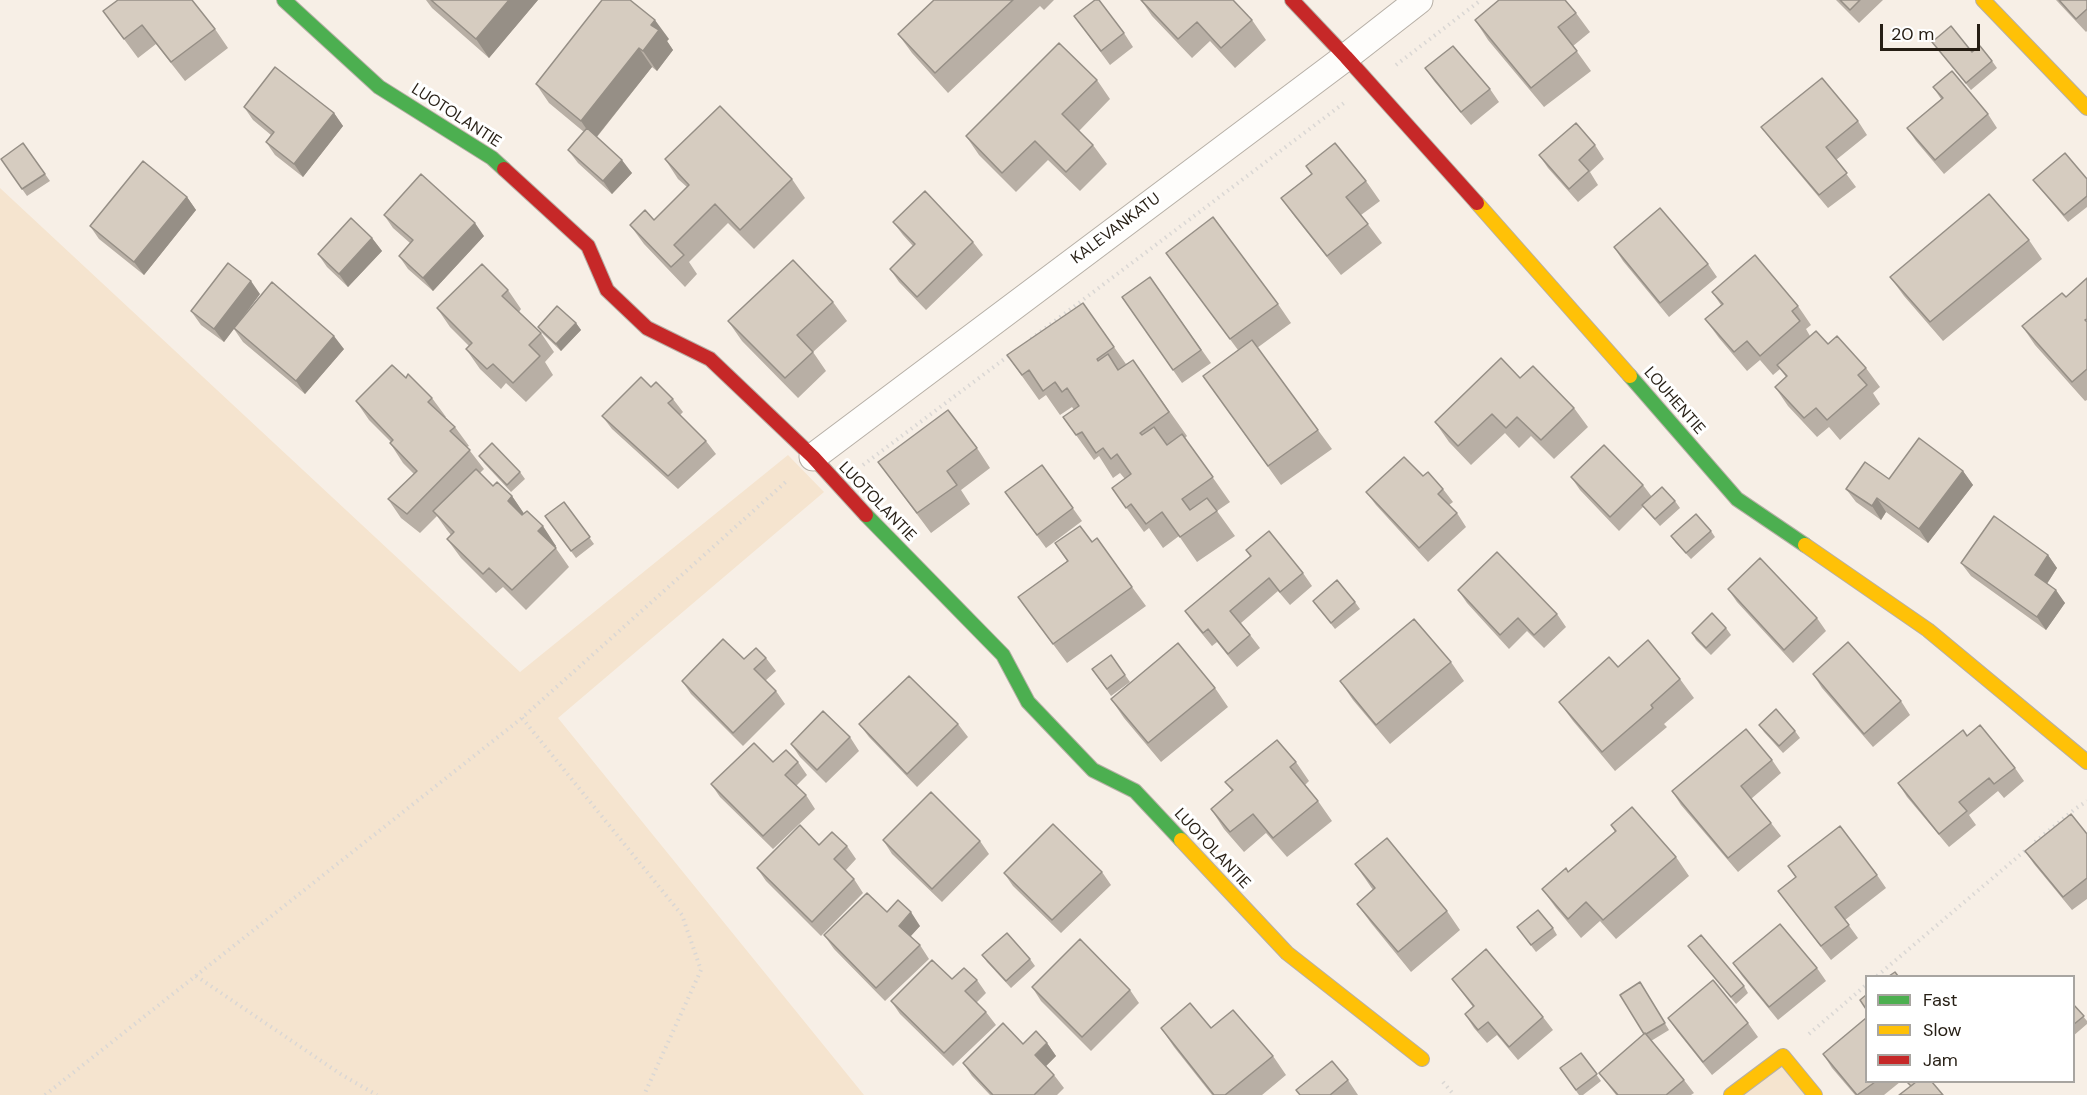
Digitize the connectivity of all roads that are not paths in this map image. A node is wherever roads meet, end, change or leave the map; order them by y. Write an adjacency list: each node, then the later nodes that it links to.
1 (284, 0): 7 (street, LUOTOLANTIE)
2 (1292, 0): 5 (street, LOUHENTIE)
3 (1419, 0): 5 (street, KALEVANKATU)
4 (1983, 0): 6 (street)
5 (1346, 57): 7 (street, KALEVANKATU); 8 (street, LOUHENTIE)
6 (2087, 108)
7 (813, 457): 9 (street, LUOTOLANTIE)
8 (2087, 762)
9 (1422, 1059)
10 (1731, 1095): 11 (street)
11 (1815, 1095)

